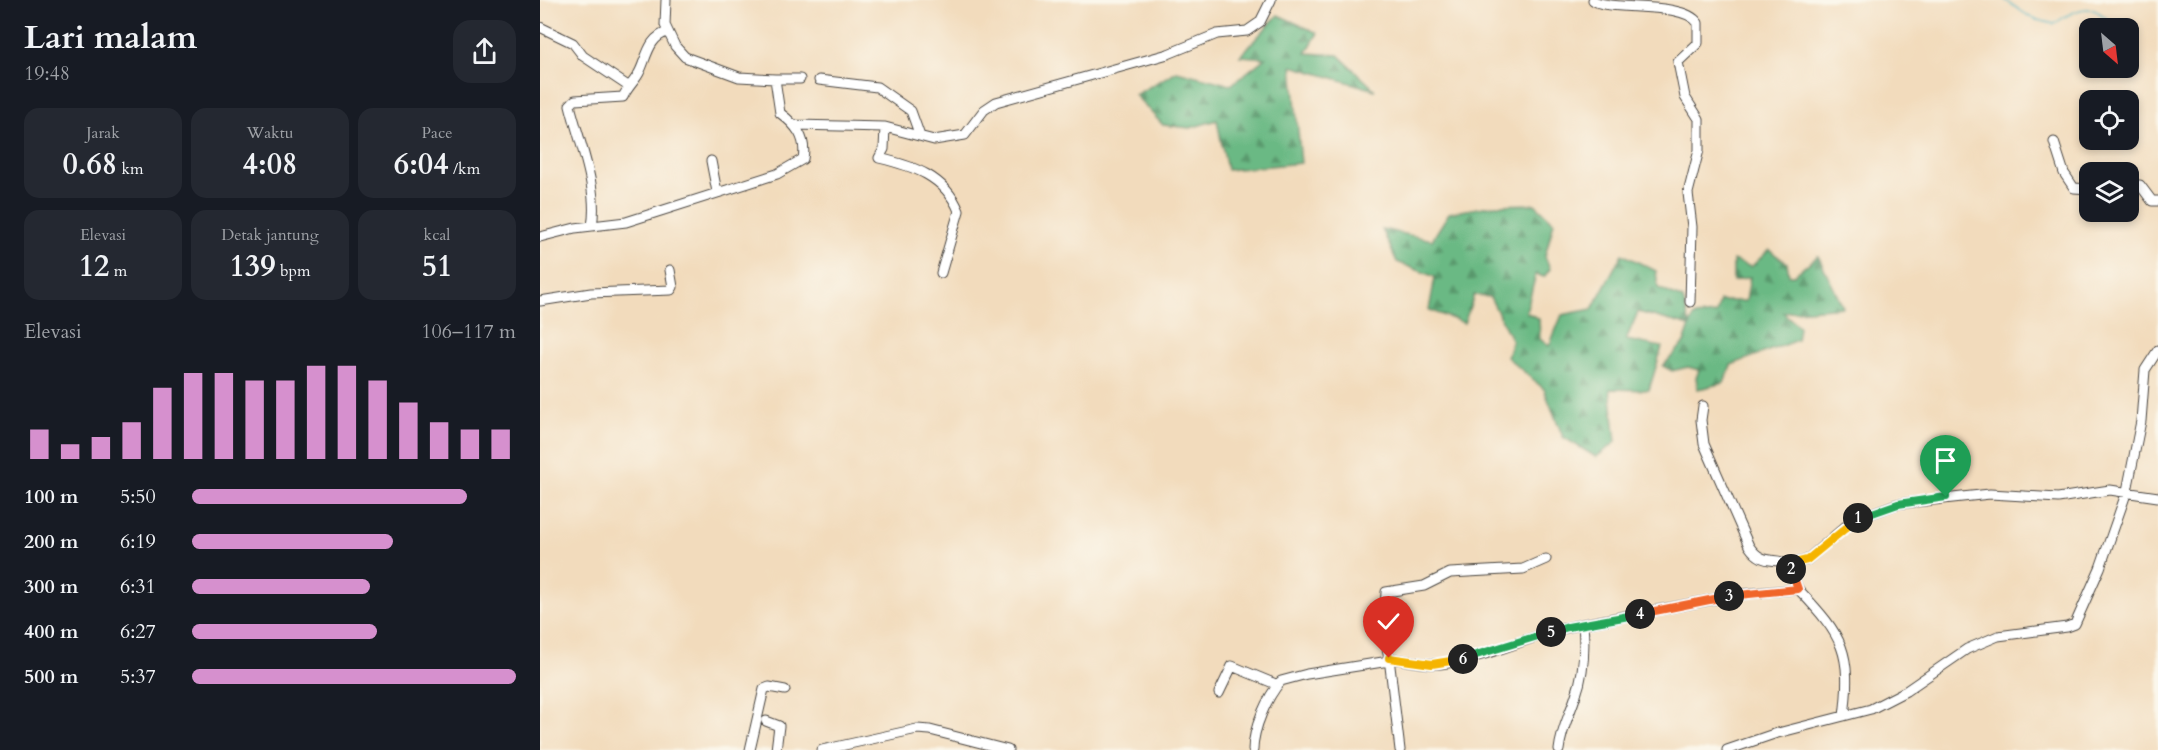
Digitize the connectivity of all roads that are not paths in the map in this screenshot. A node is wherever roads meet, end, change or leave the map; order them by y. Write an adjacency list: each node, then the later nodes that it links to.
1 (666, 0): 5 (street)
2 (1271, 0): 12 (street)
3 (1593, 0): 24 (street)
4 (540, 27): 9 (street)
5 (668, 32): 6 (street); 9 (street)
6 (775, 79): 7 (street); 10 (street)
7 (800, 79)
8 (819, 80): 12 (street)
9 (628, 86): 19 (street)
10 (795, 124): 11 (street); 17 (street)
11 (885, 127): 12 (street); 22 (street)
12 (920, 136)
13 (2054, 142): 16 (street)
14 (711, 160): 17 (street)
15 (2139, 185): 18 (street)
16 (2079, 188)
17 (717, 192): 19 (street)
18 (2158, 201)
19 (592, 226): 20 (street)
20 (540, 237)
21 (670, 270): 23 (street)
22 (941, 273)
23 (540, 301)
24 (1690, 302)
25 (2158, 350): 27 (street)
26 (1703, 406): 30 (street)
27 (2127, 491): 28 (street); 30 (street); 37 (street)
28 (2158, 497)
29 (1546, 559): 33 (street)
30 (1787, 565): 31 (street)
31 (1798, 589): 32 (street); 37 (street)
32 (1583, 624): 33 (street); 45 (street)
33 (1389, 659): 34 (street); 44 (street)
34 (1278, 685): 36 (street); 43 (street)
35 (785, 690): 39 (street)
36 (1219, 693)
37 (1844, 716): 46 (street)
38 (766, 720): 40 (street)
39 (750, 750)
40 (776, 750)
41 (822, 750): 42 (street)
42 (1008, 750)
43 (1253, 750)
44 (1400, 750)
45 (1559, 750)
46 (1727, 750)

